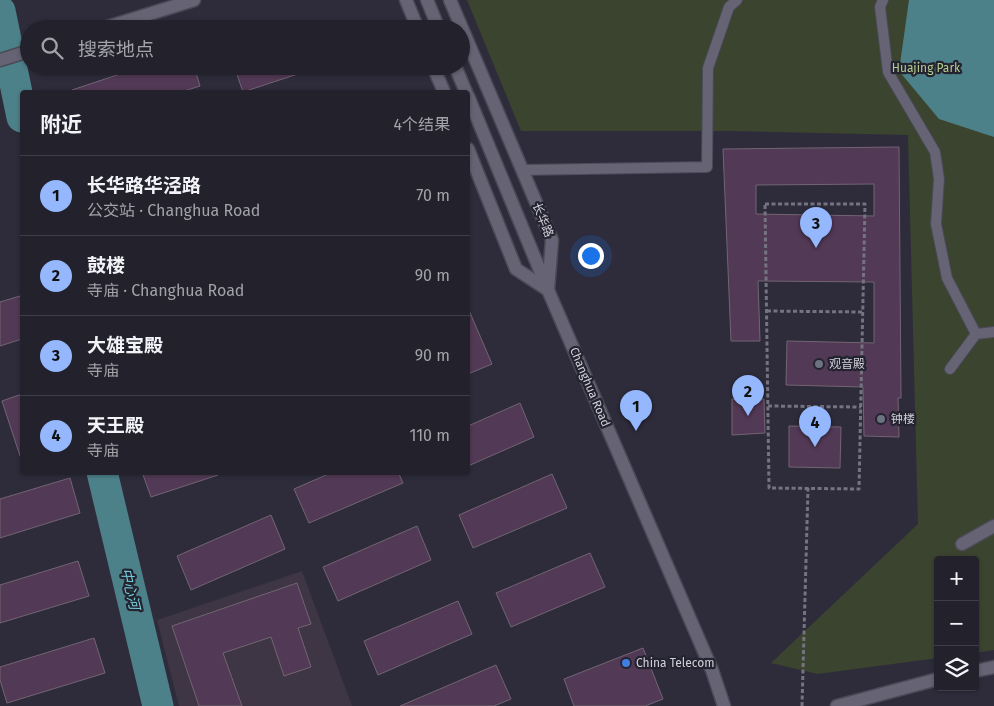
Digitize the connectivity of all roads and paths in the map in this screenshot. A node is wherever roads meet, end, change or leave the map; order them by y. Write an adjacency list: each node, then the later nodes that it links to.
1 (194, 0): 7 (street)
2 (406, 0): 8 (street)
3 (427, 0): 9 (street)
4 (450, 0): 10 (street, 长华路)
5 (738, 0): 20 (lane)
6 (883, 0): 25 (lane)
7 (129, 20)
8 (414, 20)
9 (435, 20)
10 (458, 20)
11 (470, 47): 20 (street, 长华路)
12 (20, 54): 13 (street)
13 (0, 60)
14 (437, 75): 16 (street)
15 (459, 75): 17 (street)
16 (443, 90)
17 (465, 90)
18 (470, 101): 21 (street, Changhua Road)
19 (470, 154): 21 (street)
20 (522, 170): 21 (street, 长华路)
21 (548, 290): 35 (street, Changhua Road)
22 (767, 311): 23 (path); 23 (path); 27 (path)
23 (863, 312): 28 (path)
24 (994, 332): 25 (lane)
25 (976, 334): 26 (lane)
26 (950, 369)
27 (768, 406): 28 (path); 29 (path)
28 (861, 407): 29 (path)
29 (808, 488): 36 (path)
30 (994, 526): 31 (street)
31 (962, 544)
32 (994, 667): 33 (street)
33 (979, 670)
34 (934, 680): 37 (street)
35 (724, 706)
36 (802, 706)
37 (837, 706)

